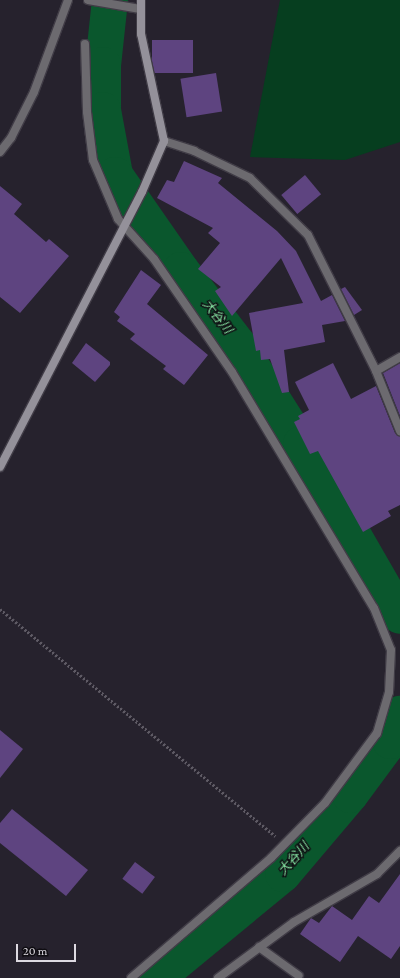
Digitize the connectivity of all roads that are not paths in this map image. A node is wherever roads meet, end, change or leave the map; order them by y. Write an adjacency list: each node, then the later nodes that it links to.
1 (68, 0): 7 (street)
2 (88, 0): 4 (street)
3 (141, 0): 4 (street)
4 (140, 9): 6 (street)
5 (85, 44): 8 (street)
6 (164, 141): 8 (street); 10 (street)
7 (0, 152)
8 (126, 223): 12 (street); 16 (street)
9 (400, 357): 10 (street)
10 (376, 371): 11 (street)
11 (400, 431)
12 (0, 467)
13 (400, 851): 14 (street)
14 (259, 947): 15 (street); 17 (street)
15 (299, 976)
16 (131, 978)
17 (218, 978)

